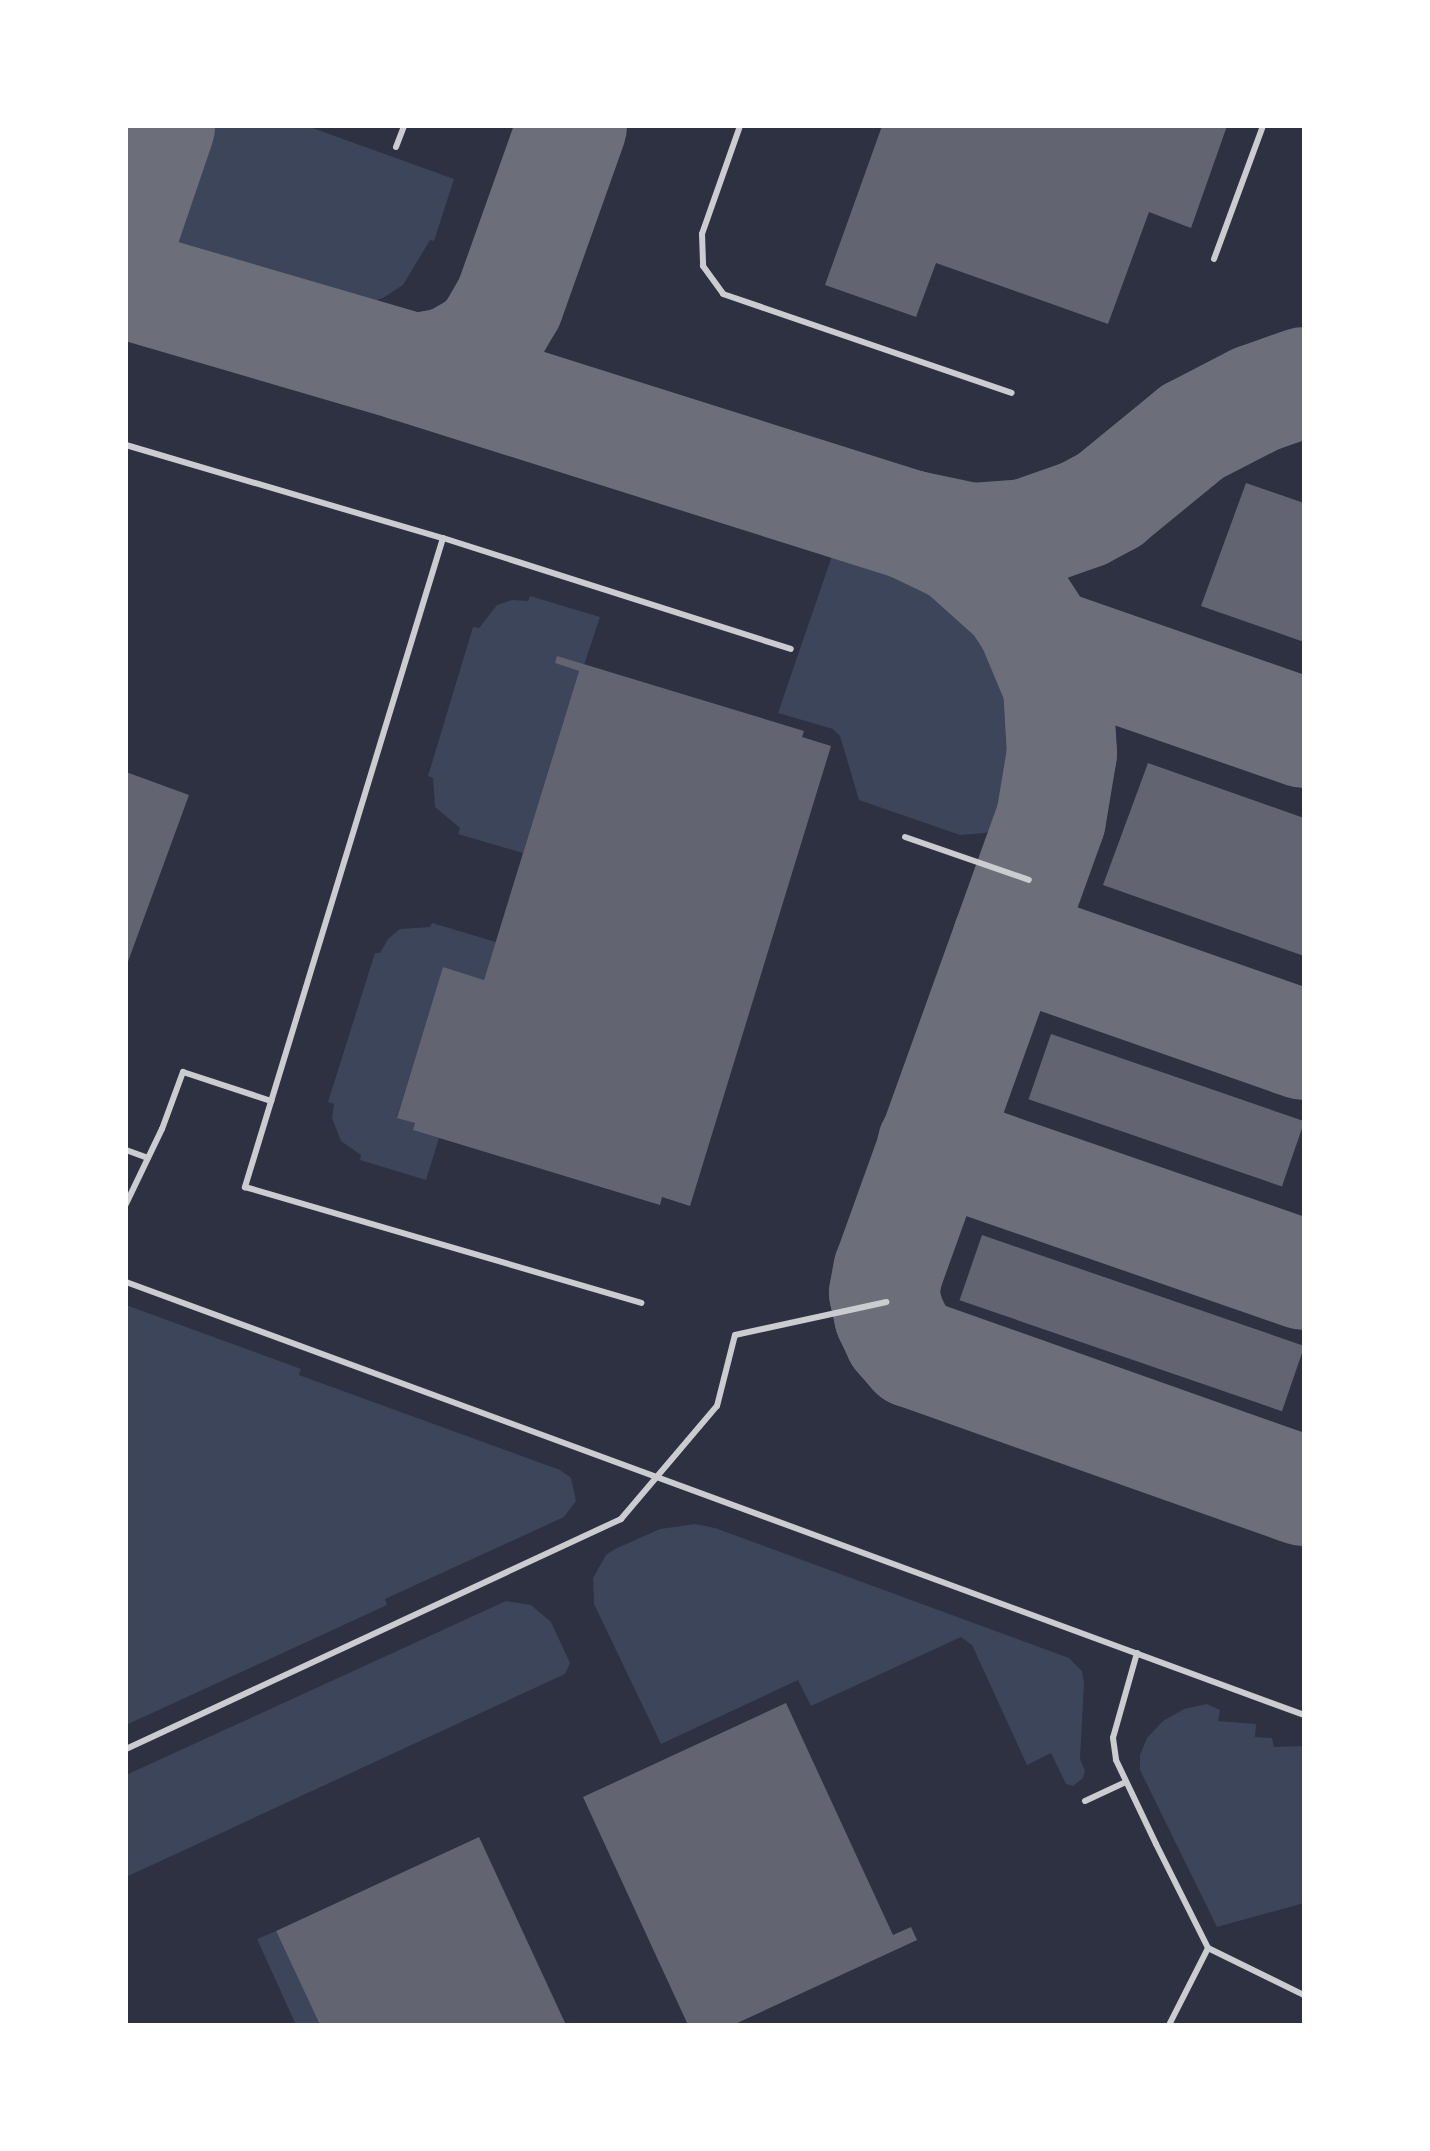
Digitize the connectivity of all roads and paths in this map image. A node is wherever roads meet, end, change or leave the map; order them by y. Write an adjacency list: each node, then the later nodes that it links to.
1 (404, 126): 4 (lane)
2 (740, 126): 6 (lane)
3 (1263, 126): 5 (lane)
4 (396, 147)
5 (1214, 259)
6 (1012, 393)
7 (126, 445): 8 (lane)
8 (443, 538): 9 (lane); 12 (lane)
9 (791, 649)
10 (905, 837): 11 (lane)
11 (1029, 880)
12 (271, 1101): 14 (lane); 18 (lane)
13 (126, 1150): 14 (lane)
14 (148, 1158): 15 (lane)
15 (126, 1204)
16 (126, 1282): 19 (lane)
17 (886, 1302): 19 (lane)
18 (641, 1303)
19 (658, 1478): 20 (lane); 22 (lane)
20 (1137, 1653): 21 (lane); 23 (lane)
21 (1304, 1715)
22 (126, 1749)
23 (1126, 1782): 24 (lane); 25 (lane)
24 (1085, 1801)
25 (1208, 1948): 26 (lane); 27 (lane)
26 (1304, 1995)
27 (1169, 2025)

